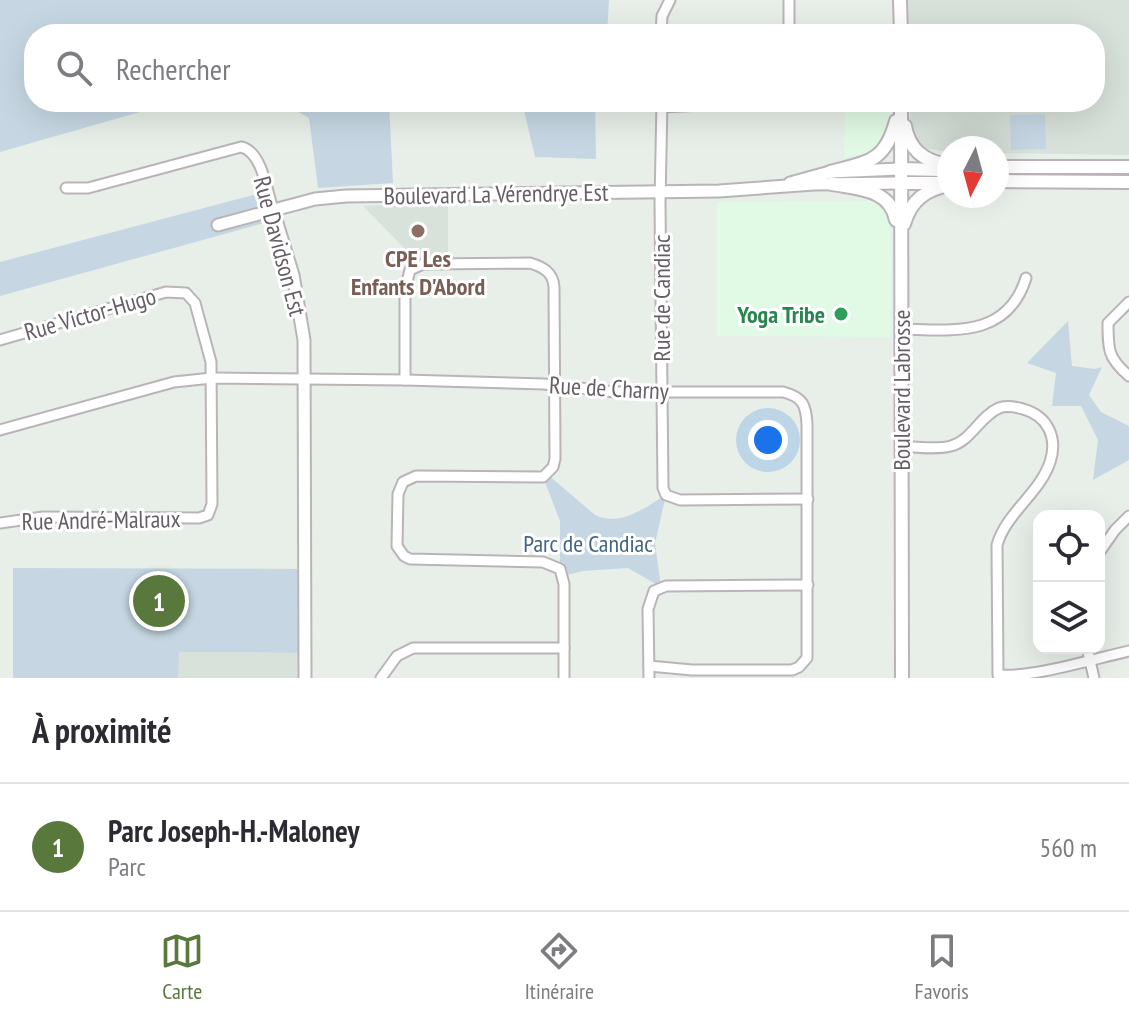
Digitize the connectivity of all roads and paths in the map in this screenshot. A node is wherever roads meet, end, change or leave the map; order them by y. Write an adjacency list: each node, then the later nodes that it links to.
1 (670, 0): 4 (street)
2 (789, 0): 5 (street)
3 (900, 0): 6 (main road)
4 (662, 24)
5 (789, 24)
6 (901, 24)
7 (662, 112): 22 (street, Rue de Candiac)
8 (898, 112): 16 (main road)
9 (901, 112): 15 (main road, Boulevard Labrosse)
10 (903, 112): 11 (main road)
11 (937, 162)
12 (1009, 167): 13 (main road)
13 (1129, 167)
14 (937, 169): 15 (main road, Boulevard La Vérendrye Est)
15 (900, 176): 16 (street, Boulevard La Vérendrye Est); 18 (main road, Boulevard La Vérendrye Est); 25 (main road, Boulevard Labrosse)
16 (831, 178): 22 (street, Boulevard La Vérendrye Est); 25 (main road)
17 (1009, 181): 19 (main road)
18 (937, 182)
19 (1129, 182)
20 (66, 188): 23 (street, Rue Davidson Est)
21 (937, 188): 25 (main road)
22 (660, 192): 23 (street, Boulevard La Vérendrye Est); 35 (street, Rue de Candiac)
23 (273, 210): 24 (street, Boulevard La Vérendrye Est); 31 (street, Rue Davidson Est)
24 (218, 225)
25 (901, 251): 28 (main road, Boulevard Labrosse)
26 (1026, 278): 28 (street)
27 (1129, 302): 30 (street)
28 (901, 329): 37 (main road, Boulevard Labrosse)
29 (0, 340): 32 (street, Rue Victor-Hugo)
30 (1129, 376)
31 (305, 377): 32 (street, Rue de Charny); 33 (street, Rue de Charny); 48 (street, Rue Davidson Est)
32 (212, 378): 36 (street, Rue de Charny); 40 (street, Rue André-Malraux)
33 (405, 380): 34 (street, Rue de Charny); 34 (street)
34 (556, 386): 35 (street, Rue de Charny); 43 (street)
35 (661, 391): 38 (street, Rue de Charny); 38 (street, Rue de Candiac)
36 (0, 430)
37 (901, 446): 46 (street); 52 (main road, Boulevard Labrosse)
38 (808, 499): 42 (street, Rue de Charny)
39 (1129, 516): 41 (street)
40 (0, 523)
41 (1105, 544)
42 (808, 585): 47 (street); 47 (street, Rue de Charny)
43 (564, 648): 49 (street); 50 (street)
44 (1129, 651): 46 (street)
45 (1088, 654): 46 (street)
46 (1089, 660): 53 (street)
47 (649, 666): 51 (street)
48 (305, 678)
49 (381, 678)
50 (564, 678)
51 (649, 678)
52 (902, 678)
53 (1094, 678)

